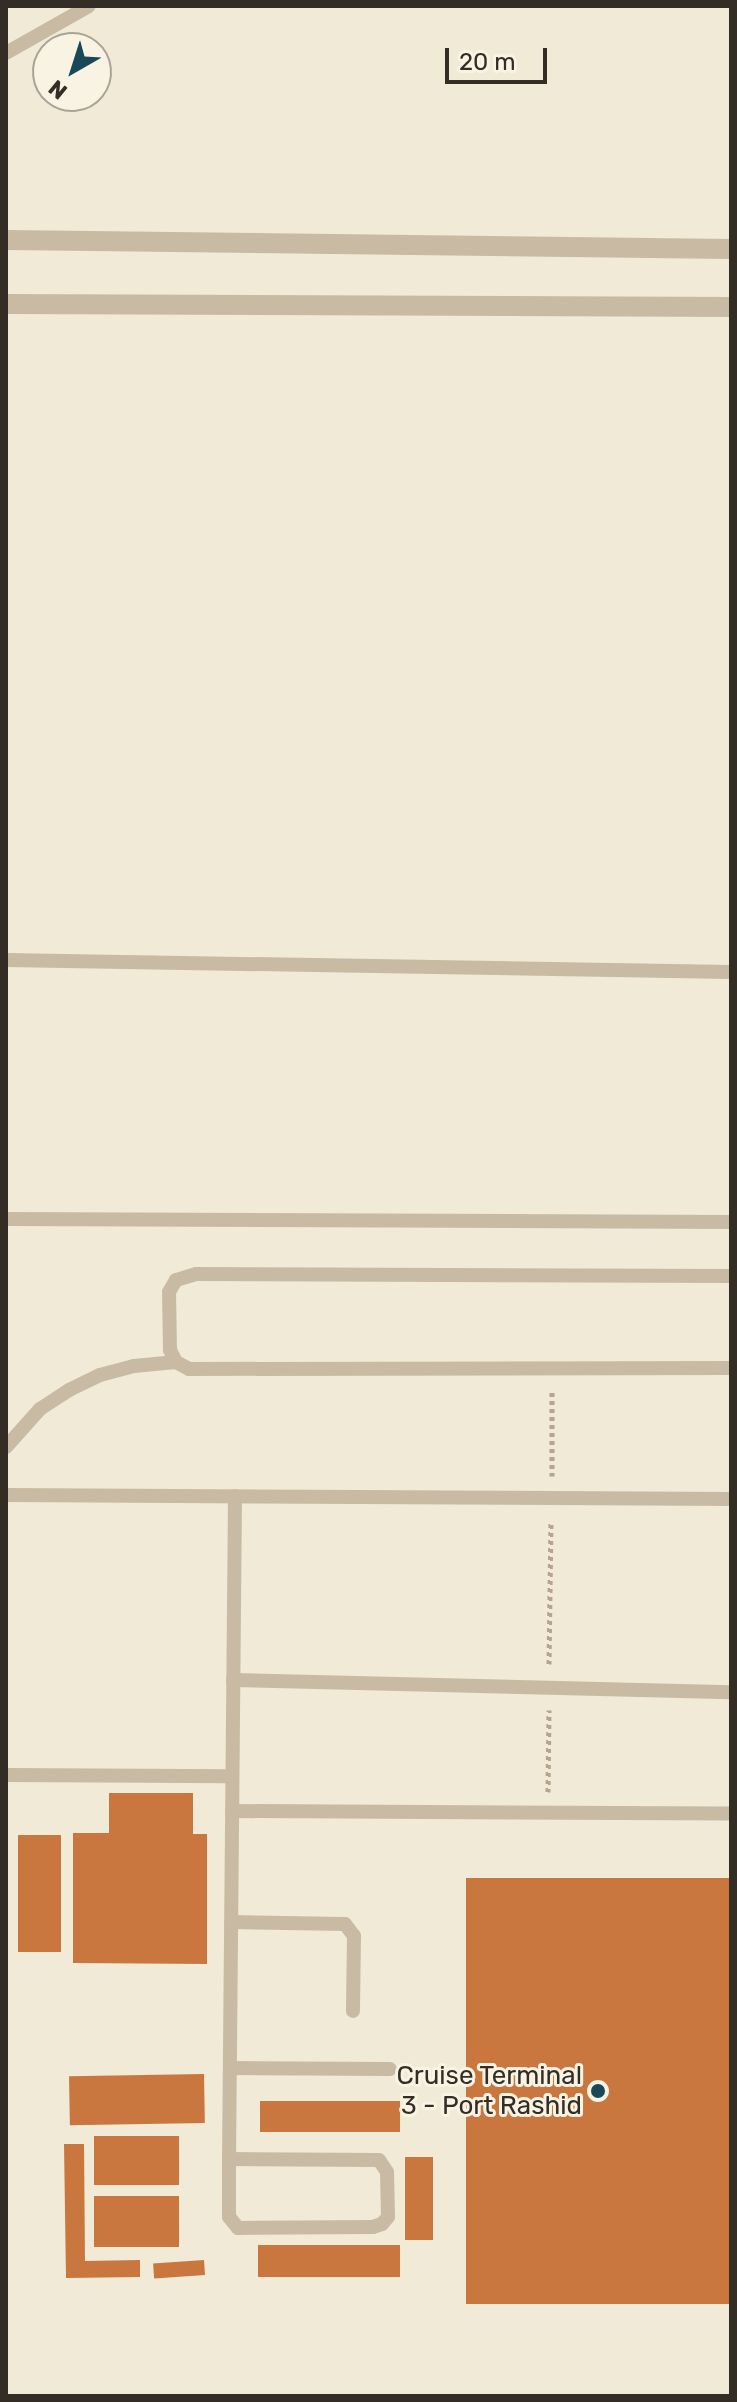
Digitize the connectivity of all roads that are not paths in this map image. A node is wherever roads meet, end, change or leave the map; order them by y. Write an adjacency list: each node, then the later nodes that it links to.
1 (89, 6): 2 (lane)
2 (6, 53)
3 (6, 240): 4 (street)
4 (731, 249)
5 (6, 304): 6 (street)
6 (731, 307)
7 (6, 960): 8 (lane)
8 (731, 972)
9 (6, 1219): 10 (lane)
10 (731, 1222)
11 (731, 1276): 12 (lane)
12 (176, 1362): 13 (lane); 14 (lane)
13 (731, 1368)
14 (6, 1447)
15 (6, 1495): 16 (lane)
16 (235, 1496): 17 (lane); 18 (lane)
17 (731, 1499)
18 (233, 1680): 19 (lane); 21 (lane)
19 (731, 1692)
20 (6, 1775): 21 (lane)
21 (232, 1776): 22 (lane)
22 (232, 1811): 23 (lane); 24 (lane)
23 (731, 1814)
24 (231, 1922): 25 (lane); 26 (lane)
25 (353, 2011)
26 (230, 2068): 27 (lane); 28 (lane)
27 (390, 2069)
28 (229, 2159): 28 (lane)

